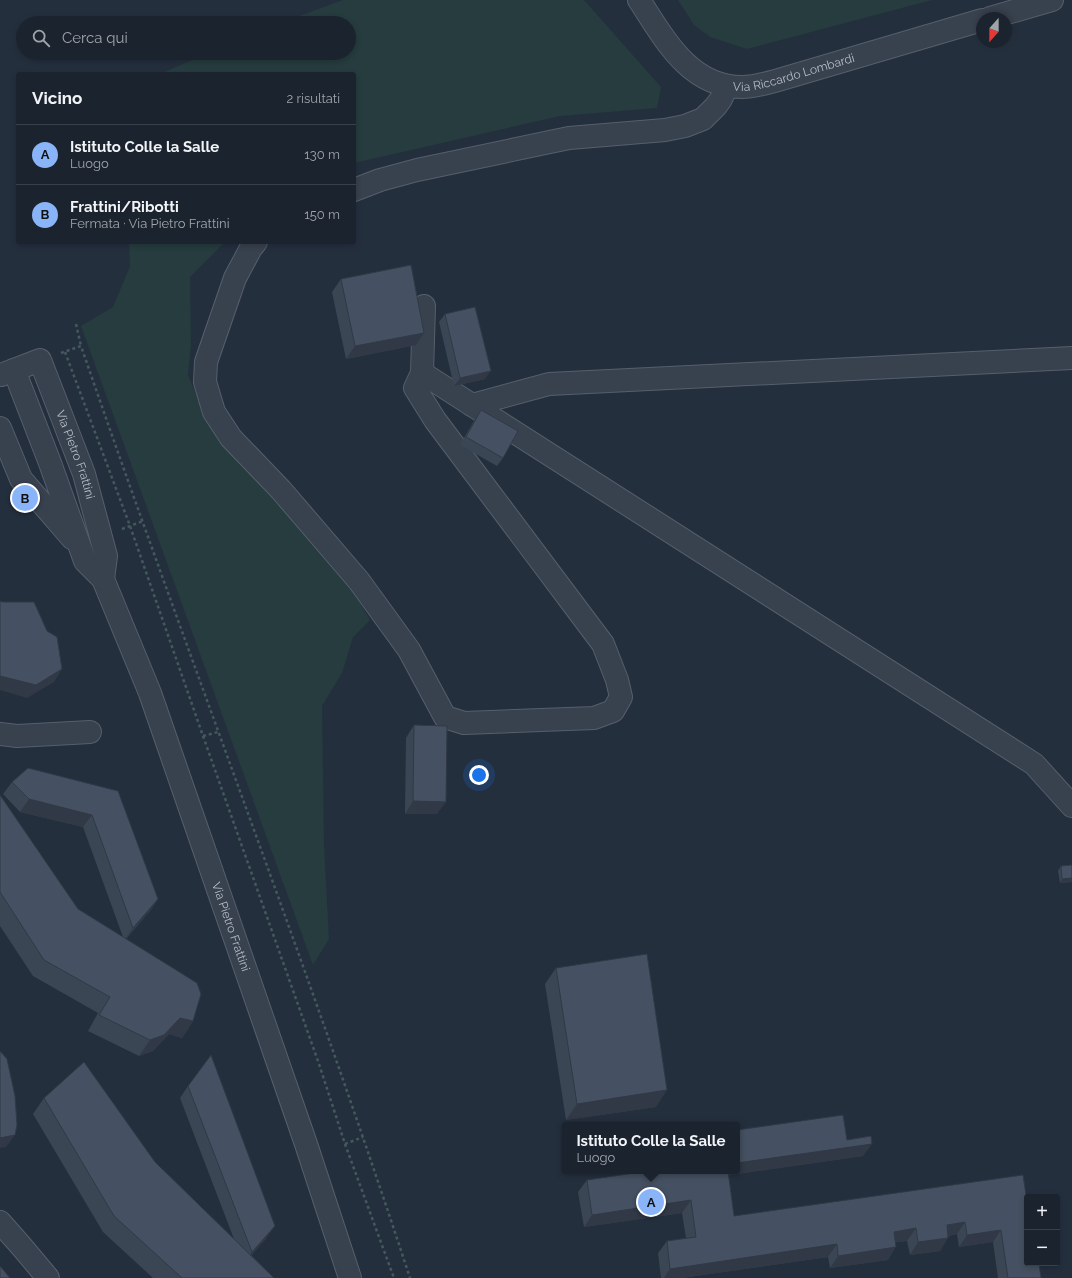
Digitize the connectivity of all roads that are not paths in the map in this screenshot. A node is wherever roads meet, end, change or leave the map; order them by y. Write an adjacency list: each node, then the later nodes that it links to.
1 (639, 0): 5 (street, Via Riccardo Lombardi)
2 (1052, 0): 3 (street)
3 (1011, 12)
4 (976, 22): 5 (street, Via Riccardo Lombardi)
5 (727, 86): 6 (street)
6 (356, 189)
7 (254, 244): 11 (street)
8 (424, 306): 11 (street)
9 (1072, 358): 12 (street)
10 (7, 373): 14 (street, Via Pietro Frattini); 15 (street, Via Pietro Frattini)
11 (422, 373): 12 (street)
12 (472, 405): 18 (street)
13 (0, 428): 14 (street, Via Pietro Frattini)
14 (80, 546): 15 (street, Via Pietro Frattini)
15 (103, 579): 21 (street, Via Pietro Frattini)
16 (90, 732): 17 (street)
17 (0, 734)
18 (1072, 806)
19 (0, 1222): 20 (street)
20 (48, 1278)
21 (350, 1278)

